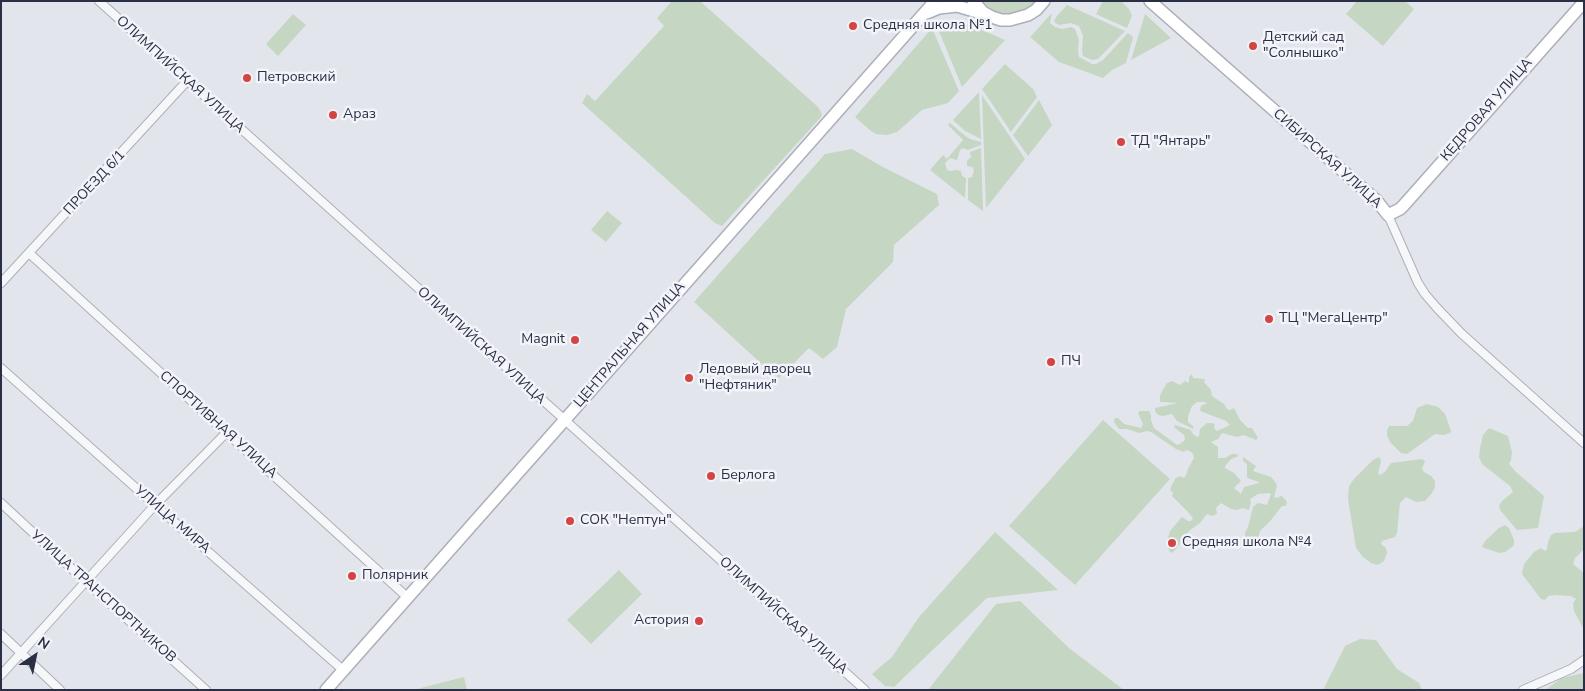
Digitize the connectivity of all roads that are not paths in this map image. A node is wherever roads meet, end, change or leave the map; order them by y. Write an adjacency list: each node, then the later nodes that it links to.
1 (99, 1): 9 (street, ОЛИМПИЙСКАЯ УЛИЦА)
2 (935, 1): 7 (street, ЦЕНТРАЛЬНАЯ УЛИЦА)
3 (973, 1): 8 (street)
4 (1044, 1): 8 (street)
5 (1150, 1): 10 (street, СИБИРСКАЯ УЛИЦА)
6 (1584, 2): 10 (street, КЕДРОВАЯ УЛИЦА)
7 (923, 15): 8 (street); 14 (street, ЦЕНТРАЛЬНАЯ УЛИЦА)
8 (992, 17)
9 (187, 82): 11 (street, ПРОЕЗД 6/1); 14 (street, ОЛИМПИЙСКАЯ УЛИЦА)
10 (1388, 215): 16 (street, СИБИРСКАЯ УЛИЦА)
11 (29, 253): 12 (street, ПРОЕЗД 6/1); 15 (street, СПОРТИВНАЯ УЛИЦА)
12 (1, 283)
13 (1, 368): 18 (street, УЛИЦА МИРА)
14 (564, 420): 20 (street, ЦЕНТРАЛЬНАЯ УЛИЦА); 29 (street, ОЛИМПИЙСКАЯ УЛИЦА)
15 (226, 433): 18 (street); 20 (street, СПОРТИВНАЯ УЛИЦА)
16 (1584, 443)
17 (1, 503): 19 (street, УЛИЦА ТРАНСПОРТНИКОВ)
18 (155, 505): 19 (street); 24 (street, УЛИЦА МИРА)
19 (85, 581): 22 (street); 27 (street, УЛИЦА ТРАНСПОРТНИКОВ)
20 (407, 597): 24 (street, ЦЕНТРАЛЬНАЯ УЛИЦА)
21 (1, 634): 22 (street)
22 (21, 653): 25 (street); 26 (street)
23 (1584, 660): 30 (street)
24 (343, 670): 28 (street, ЦЕНТРАЛЬНАЯ УЛИЦА)
25 (1, 675)
26 (60, 690)
27 (206, 690)
28 (326, 690)
29 (865, 690)
30 (1523, 690)

